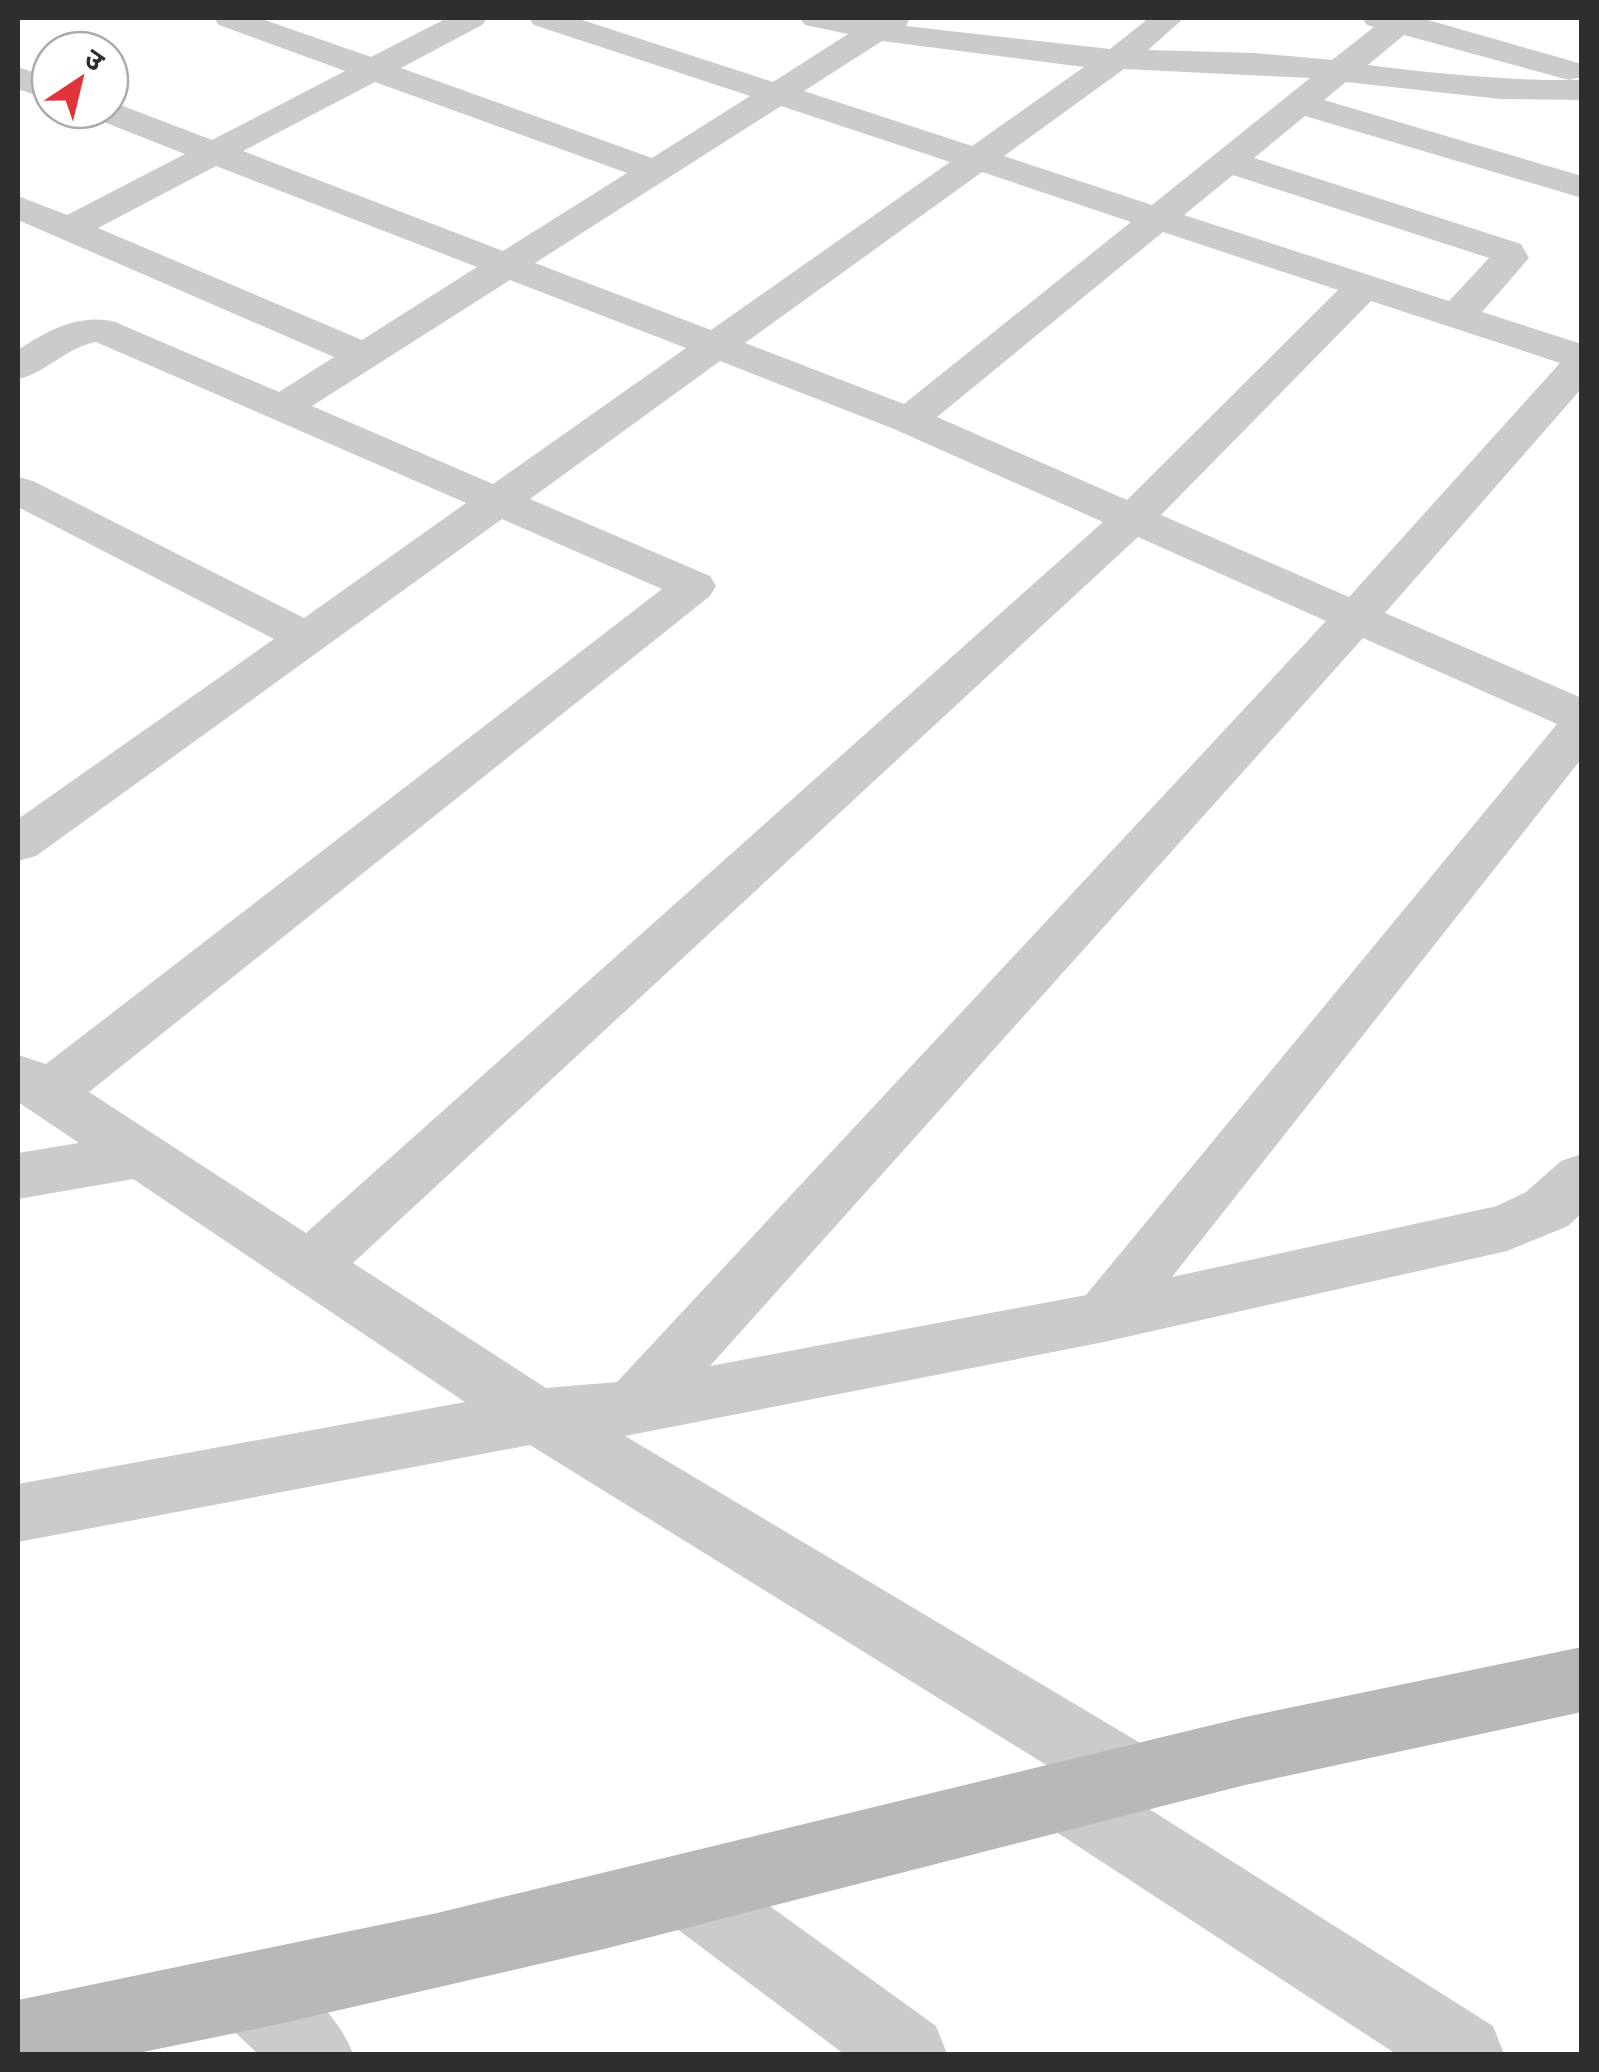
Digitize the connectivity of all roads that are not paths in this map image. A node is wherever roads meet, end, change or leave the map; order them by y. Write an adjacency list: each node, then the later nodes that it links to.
1 (230, 18): 11 (street)
2 (471, 18): 11 (street)
3 (545, 18): 9 (street)
4 (632, 18): 9 (street)
5 (816, 18): 8 (street)
6 (1168, 18): 10 (street)
7 (1394, 19): 12 (street); 13 (street)
8 (887, 24): 10 (street); 14 (street)
9 (600, 36): 14 (street)
10 (1116, 60): 12 (street); 18 (street)
11 (371, 70): 17 (street); 20 (street)
12 (1340, 72): 13 (street); 15 (street)
13 (1576, 89)
14 (777, 94): 18 (street); 20 (street)
15 (1301, 104): 19 (street); 21 (street)
16 (130, 120): 17 (street)
17 (214, 153): 24 (street); 25 (street)
18 (978, 160): 23 (street); 28 (street)
19 (1230, 162): 23 (street); 27 (street)
20 (654, 172): 25 (street)
21 (1582, 187)
22 (18, 208): 24 (street)
23 (1159, 220): 26 (street); 33 (street)
24 (68, 229): 29 (street)
25 (507, 265): 28 (street); 29 (street)
26 (1364, 287): 27 (street); 36 (street)
27 (1456, 317): 30 (street)
28 (719, 346): 33 (street); 35 (street)
29 (364, 355): 32 (street)
30 (1582, 360): 37 (street)
31 (18, 368): 32 (street)
32 (281, 408): 35 (street)
33 (908, 420): 36 (street)
34 (18, 490): 38 (street)
35 (501, 501): 38 (street); 42 (street)
36 (1133, 518): 37 (street); 46 (street)
37 (1354, 618): 39 (street); 48 (street)
38 (308, 638): 41 (street)
39 (1582, 717)
40 (1582, 726): 47 (street)
41 (18, 844)
42 (33, 1083): 43 (street)
43 (142, 1155): 44 (street); 46 (street)
44 (18, 1176)
45 (1582, 1176): 47 (street)
46 (311, 1264): 49 (street)
47 (1104, 1317): 48 (street)
48 (633, 1408): 49 (street)
49 (537, 1416): 50 (street); 52 (street)
50 (18, 1513)
51 (1582, 1679): 52 (street)
52 (1132, 1778): 53 (street)
53 (1063, 1796): 54 (street); 59 (street)
54 (687, 1892): 55 (street); 58 (street)
55 (249, 1993): 56 (street); 57 (street)
56 (18, 2039)
57 (314, 2054)
58 (908, 2054)
59 (1465, 2054)

